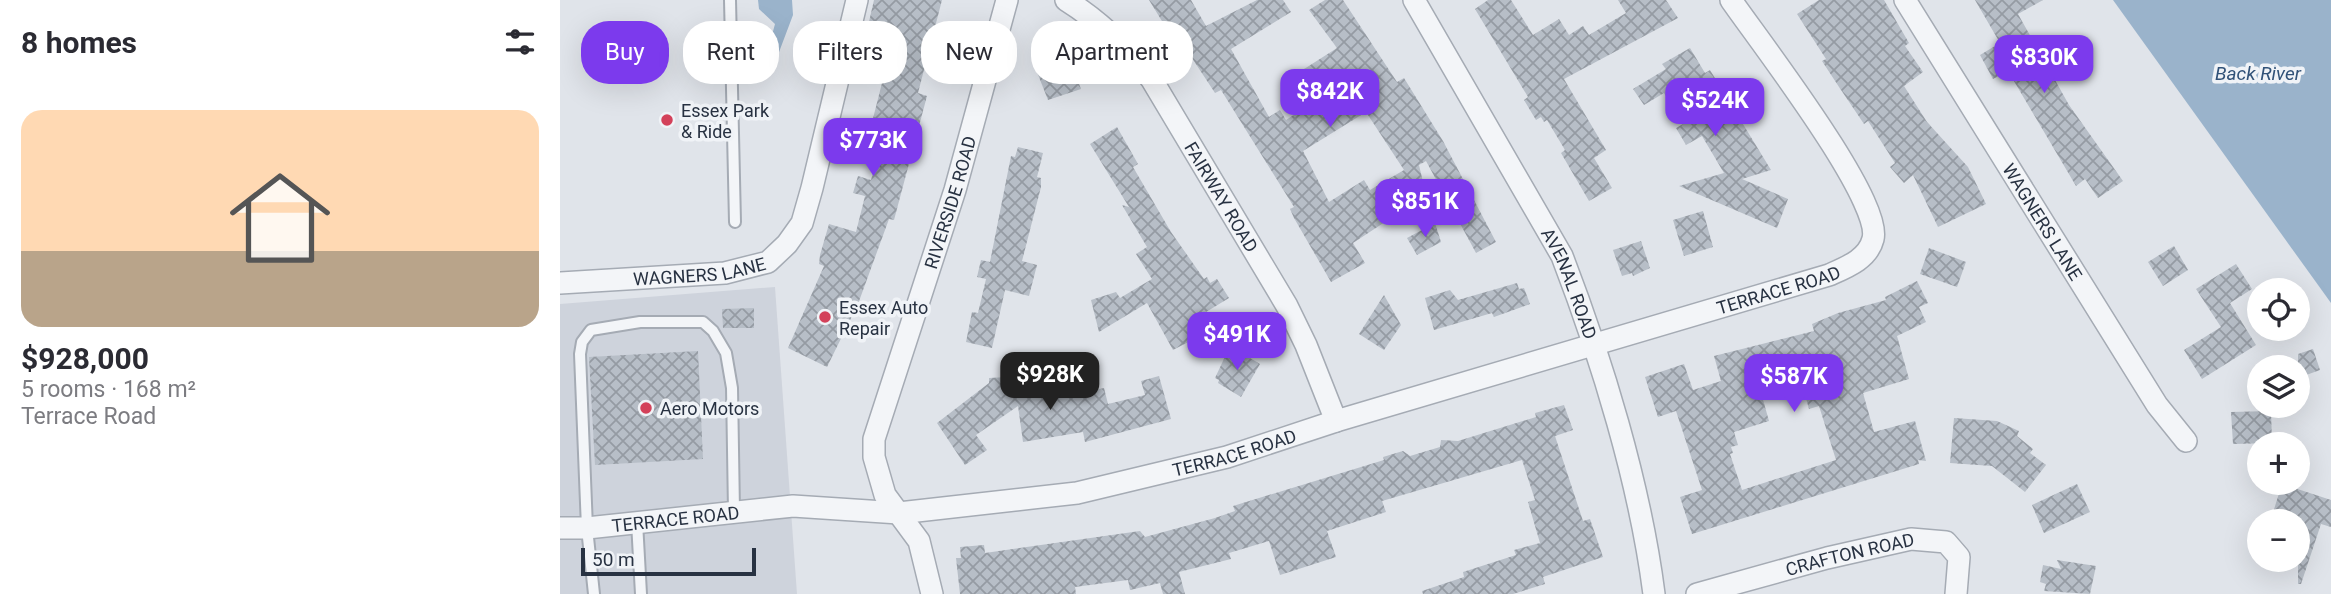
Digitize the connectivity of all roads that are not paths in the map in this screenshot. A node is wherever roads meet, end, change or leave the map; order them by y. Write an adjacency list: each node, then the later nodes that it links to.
1 (730, 0): 8 (lane)
2 (857, 0): 9 (street, WAGNERS LANE)
3 (1007, 0): 14 (street, RIVERSIDE ROAD)
4 (1066, 0): 11 (street, FAIRWAY ROAD)
5 (1414, 0): 10 (street, AVENAL ROAD)
6 (1731, 0): 10 (street, TERRACE ROAD)
7 (1905, 0): 12 (street, WAGNERS LANE)
8 (735, 222)
9 (560, 283)
10 (1594, 346): 11 (street, TERRACE ROAD); 21 (street, AVENAL ROAD)
11 (1336, 421): 14 (street, TERRACE ROAD)
12 (2186, 441)
13 (734, 512): 14 (street, TERRACE ROAD); 15 (street, TERRACE ROAD); 17 (lane)
14 (899, 513): 20 (street, RIVERSIDE ROAD)
15 (637, 522): 17 (street, TERRACE ROAD); 19 (lane)
16 (560, 528): 17 (street, TERRACE ROAD)
17 (587, 528): 18 (lane)
18 (594, 594)
19 (642, 594)
20 (932, 594)
21 (1654, 594)
22 (1697, 594): 23 (street, CRAFTON ROAD)
23 (1956, 594)

